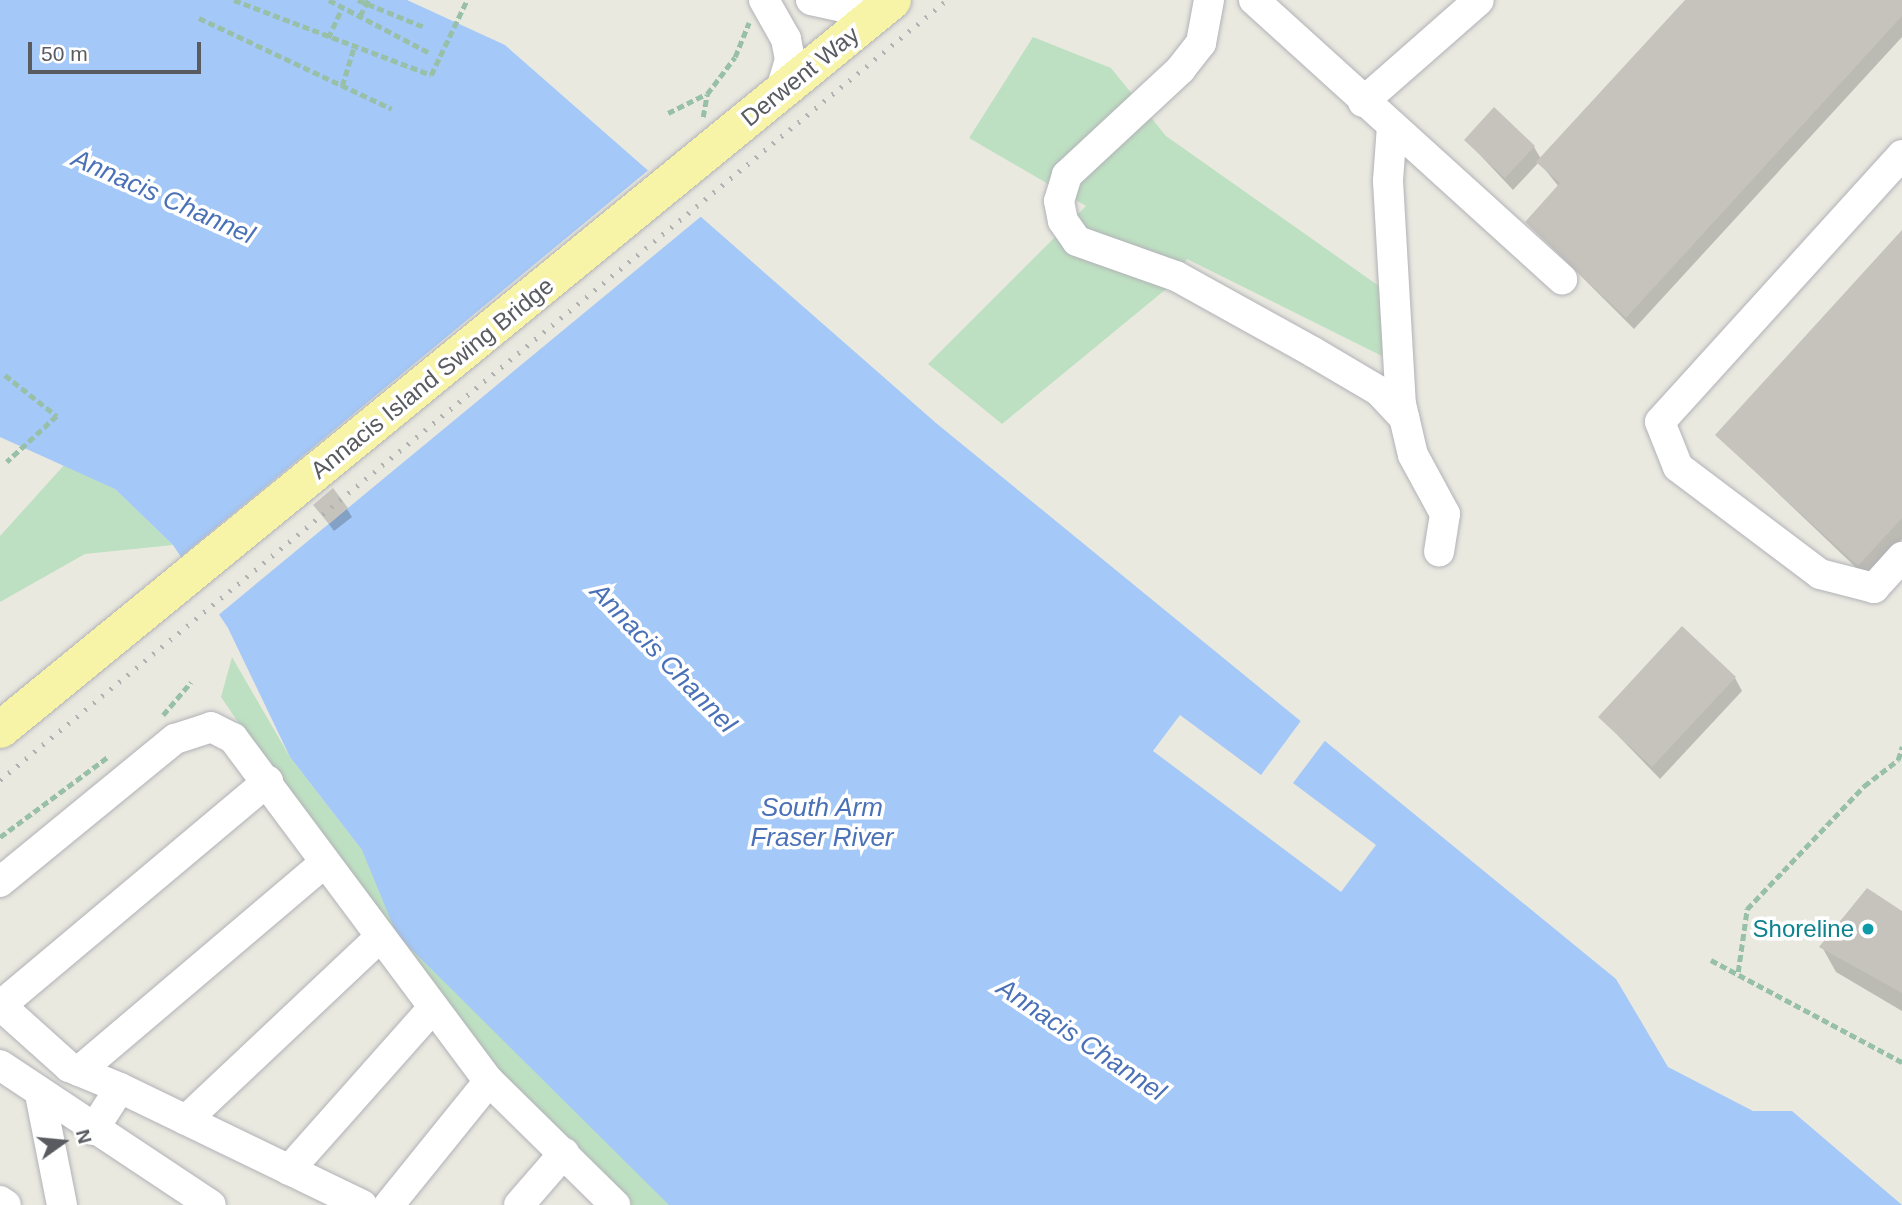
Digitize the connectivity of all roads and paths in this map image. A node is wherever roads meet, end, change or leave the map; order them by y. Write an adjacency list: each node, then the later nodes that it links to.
1 (234, 0): 16 (path)
2 (329, 0): 11 (path)
3 (358, 0): 9 (path)
4 (467, 0): 17 (path)
5 (811, 0): 10 (street)
6 (1209, 0): 30 (street)
7 (1254, 0): 22 (street)
8 (1479, 0): 22 (street)
9 (367, 2): 13 (path); 15 (path)
10 (884, 7): 20 (main road, Derwent Way)
11 (342, 8): 13 (path); 16 (path)
12 (757, 9): 20 (street); 21 (path)
13 (360, 16): 18 (path)
14 (200, 18): 19 (path)
15 (424, 27)
16 (328, 38): 17 (path)
17 (354, 47): 19 (path)
18 (430, 53)
19 (342, 86): 23 (path)
20 (780, 92): 26 (main road, Derwent Way)
21 (707, 94): 24 (path); 26 (path)
22 (1363, 102): 25 (street)
23 (392, 109)
24 (668, 113)
25 (1392, 126): 28 (street); 30 (street)
26 (705, 139): 36 (main road, Annacis Island Swing Bridge)
27 (1902, 155): 33 (street)
28 (1562, 279)
29 (5, 375): 31 (path)
30 (1404, 418): 32 (street)
31 (7, 462)
32 (1439, 552)
33 (1902, 558)
34 (191, 682): 35 (path)
35 (160, 718)
36 (0, 729)
37 (1902, 747): 39 (path)
38 (120, 748): 41 (path)
39 (1900, 759): 46 (path)
40 (268, 781): 42 (street); 43 (street); 47 (street)
41 (0, 837)
42 (324, 863): 44 (street); 51 (street)
43 (0, 882)
44 (378, 939): 48 (street); 55 (street)
45 (1711, 960): 46 (path)
46 (1738, 972): 49 (path)
47 (0, 1005): 51 (street)
48 (431, 1010): 52 (street); 58 (street)
49 (1902, 1062)
50 (0, 1065): 54 (street)
51 (79, 1071): 53 (street)
52 (489, 1081): 57 (street); 64 (street)
53 (120, 1088): 55 (street); 56 (street)
54 (40, 1094): 56 (street); 61 (street)
55 (186, 1120): 58 (street)
56 (93, 1130): 62 (street)
57 (564, 1153): 65 (street); 66 (street)
58 (289, 1170): 63 (street)
59 (0, 1201): 60 (street)
60 (6, 1205)
61 (62, 1205)
62 (211, 1205)
63 (362, 1205)
64 (389, 1205)
65 (519, 1205)
66 (615, 1205)

